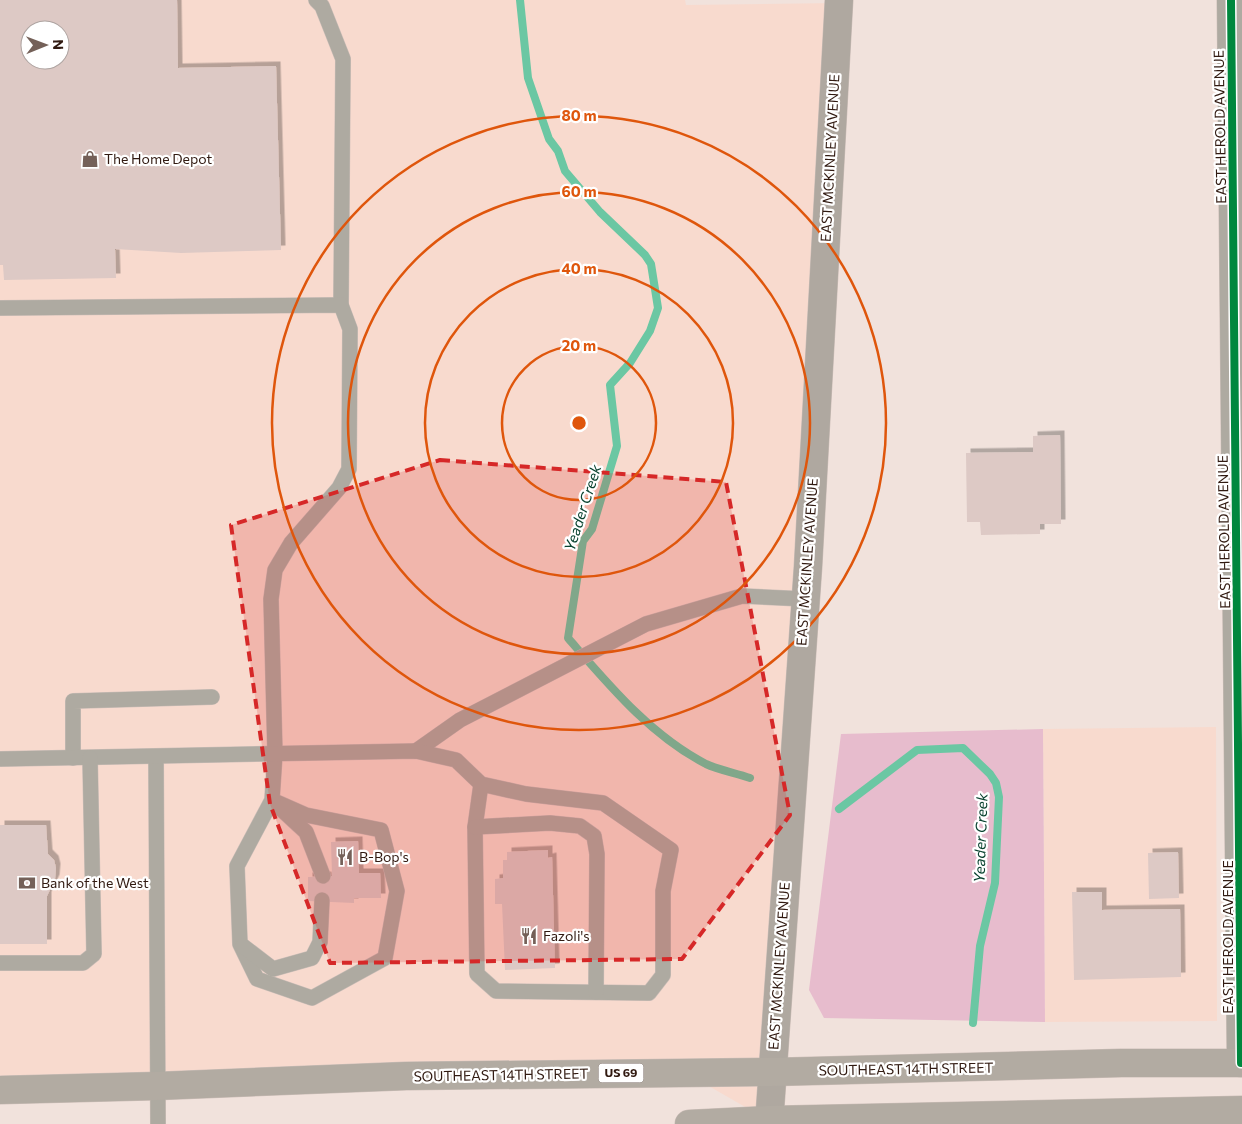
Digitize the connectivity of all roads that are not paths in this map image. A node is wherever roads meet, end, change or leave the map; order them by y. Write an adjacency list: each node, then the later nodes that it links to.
1 (316, 0): 4 (lane)
2 (839, 0): 6 (main road, EAST MCKINLEY AVENUE)
3 (1231, 0): 22 (street, EAST HEROLD AVENUE)
4 (341, 305): 5 (lane); 9 (lane)
5 (0, 308)
6 (805, 598): 8 (lane); 23 (main road, EAST MCKINLEY AVENUE)
7 (212, 697): 11 (lane)
8 (416, 751): 9 (lane); 14 (lane)
9 (275, 754): 10 (lane); 15 (lane)
10 (156, 757): 12 (lane); 24 (lane)
11 (73, 758): 12 (lane); 13 (lane)
12 (90, 758): 20 (lane)
13 (0, 759)
14 (481, 784): 16 (lane); 21 (lane)
15 (272, 800): 17 (lane); 19 (lane); 19 (lane)
16 (475, 827): 21 (lane); 21 (lane)
17 (323, 876)
18 (322, 900): 19 (lane)
19 (240, 944)
20 (0, 963)
21 (596, 992)
22 (1242, 1063): 23 (main road, SOUTHEAST 14TH STREET / US 69)
23 (772, 1072): 24 (main road, SOUTHEAST 14TH STREET / US 69); 27 (main road, EAST MCKINLEY AVENUE)
24 (157, 1086): 25 (main road, SOUTHEAST 14TH STREET / US 69); 28 (lane)
25 (0, 1090)
26 (1242, 1110): 27 (main road)
27 (769, 1122): 29 (main road)
28 (158, 1124)
29 (689, 1124)

